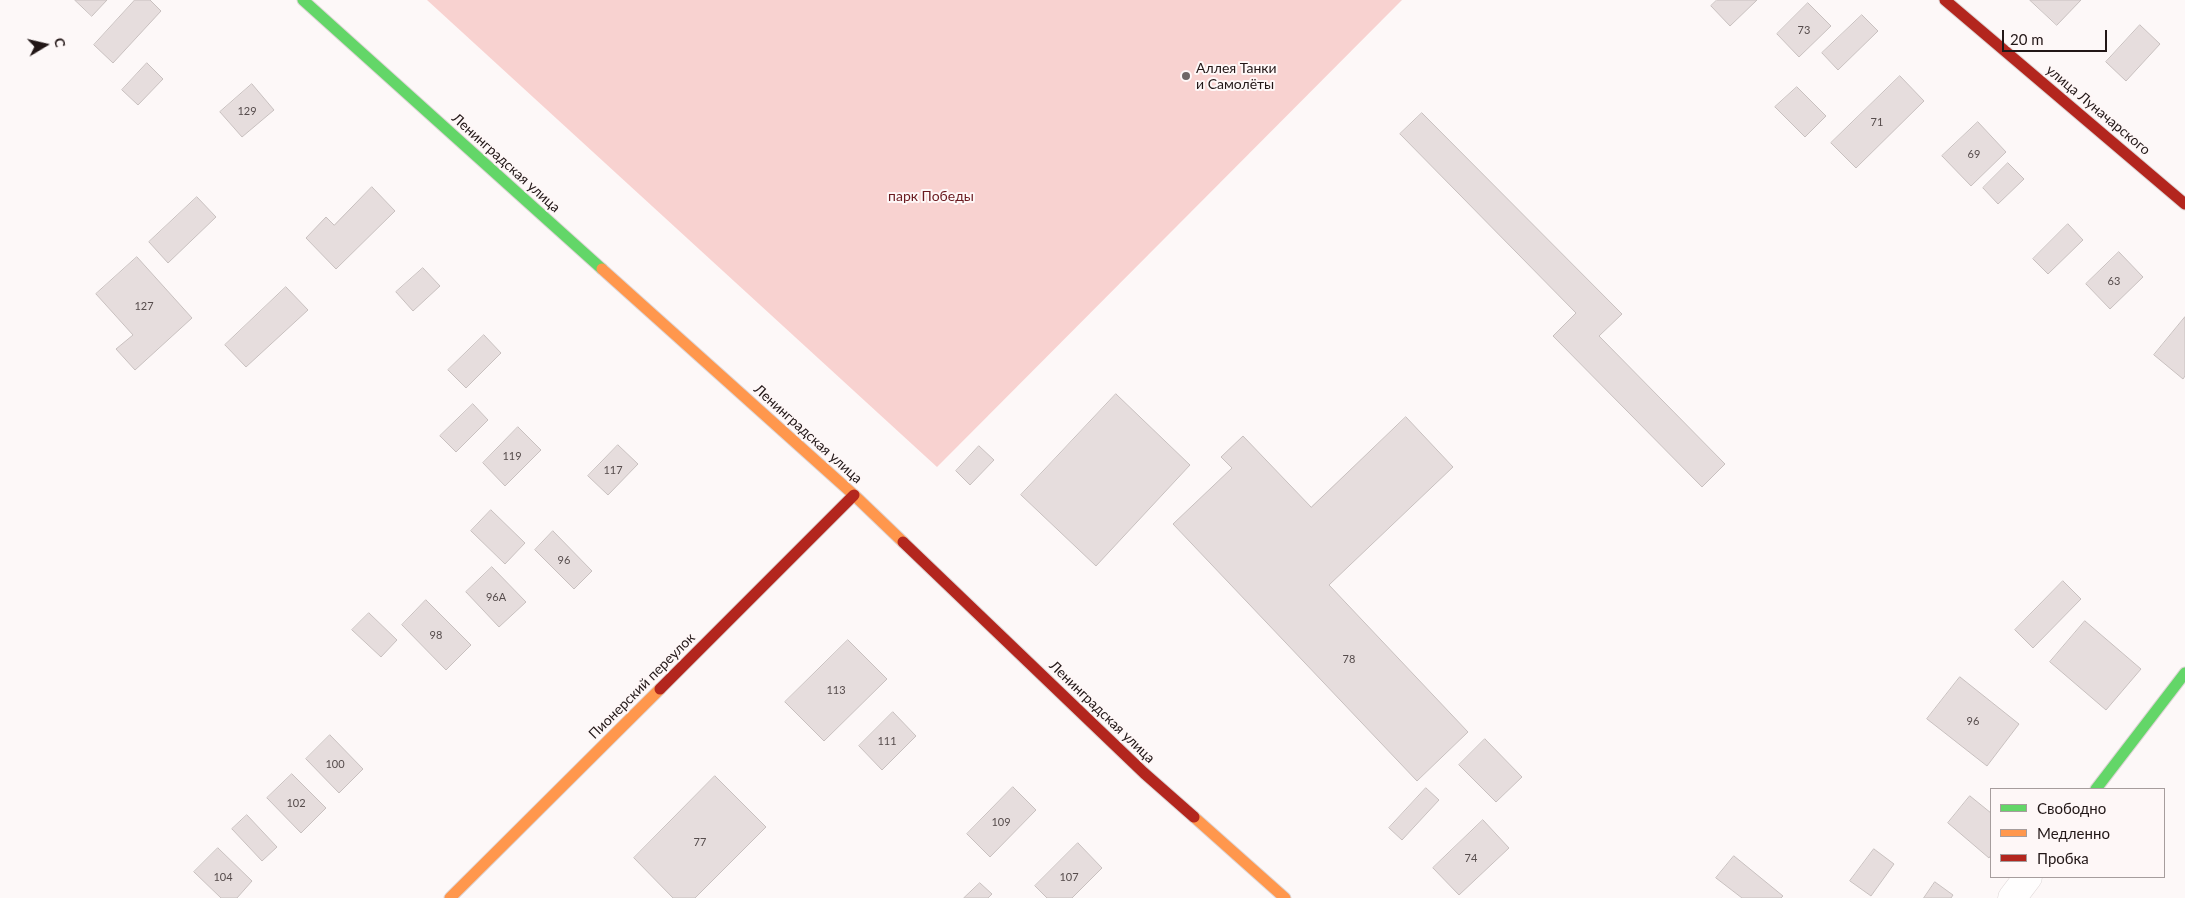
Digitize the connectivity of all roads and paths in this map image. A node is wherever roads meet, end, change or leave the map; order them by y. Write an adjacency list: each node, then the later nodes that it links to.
1 (303, 0): 4 (street, Ленинградская улица)
2 (1945, 0): 3 (street, улица Луначарского)
3 (2185, 204)
4 (854, 495): 8 (street, Пионерский переулок); 9 (street, Ленинградская улица)
5 (2185, 673): 6 (street)
6 (2097, 788)
7 (2027, 878): 10 (street)
8 (450, 898)
9 (1285, 898)
10 (2012, 898)

